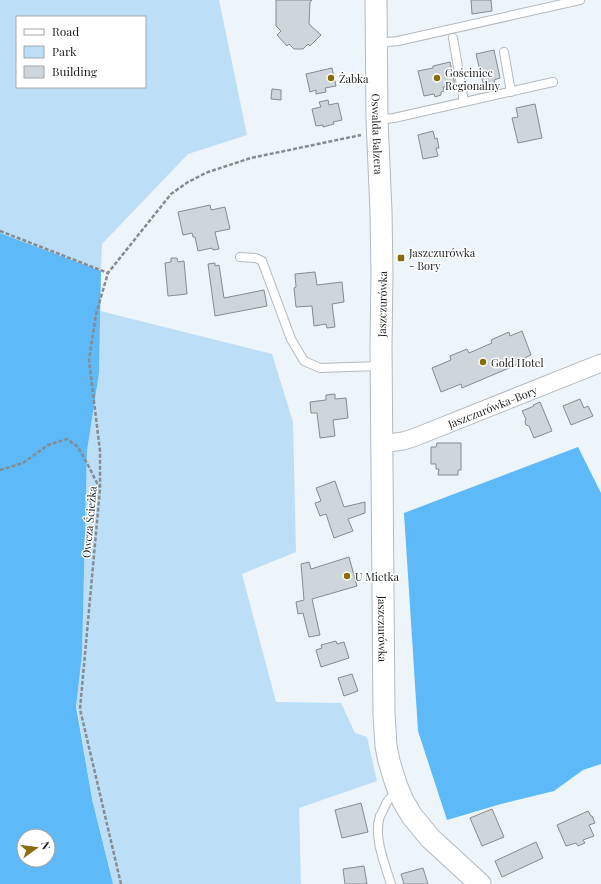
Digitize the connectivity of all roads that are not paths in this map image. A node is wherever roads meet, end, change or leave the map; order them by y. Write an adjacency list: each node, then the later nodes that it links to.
1 (376, 0): 4 (street, Oswalda Balzera)
2 (580, 0): 4 (lane)
3 (453, 38): 8 (lane)
4 (376, 43): 9 (street, Oswalda Balzera)
5 (504, 52): 7 (lane)
6 (553, 82): 7 (lane)
7 (511, 92): 8 (lane)
8 (464, 102): 9 (lane)
9 (377, 126): 10 (street, Oswalda Balzera)
10 (382, 244): 13 (street, Jaszczurówka)
11 (240, 257): 13 (lane)
12 (601, 363): 14 (street, Jaszczurówka-Bory)
13 (381, 366): 14 (street, Jaszczurówka)
14 (382, 444): 15 (street, Jaszczurówka)
15 (400, 793): 16 (lane); 17 (street, Jaszczurówka)
16 (391, 884)
17 (480, 884)

